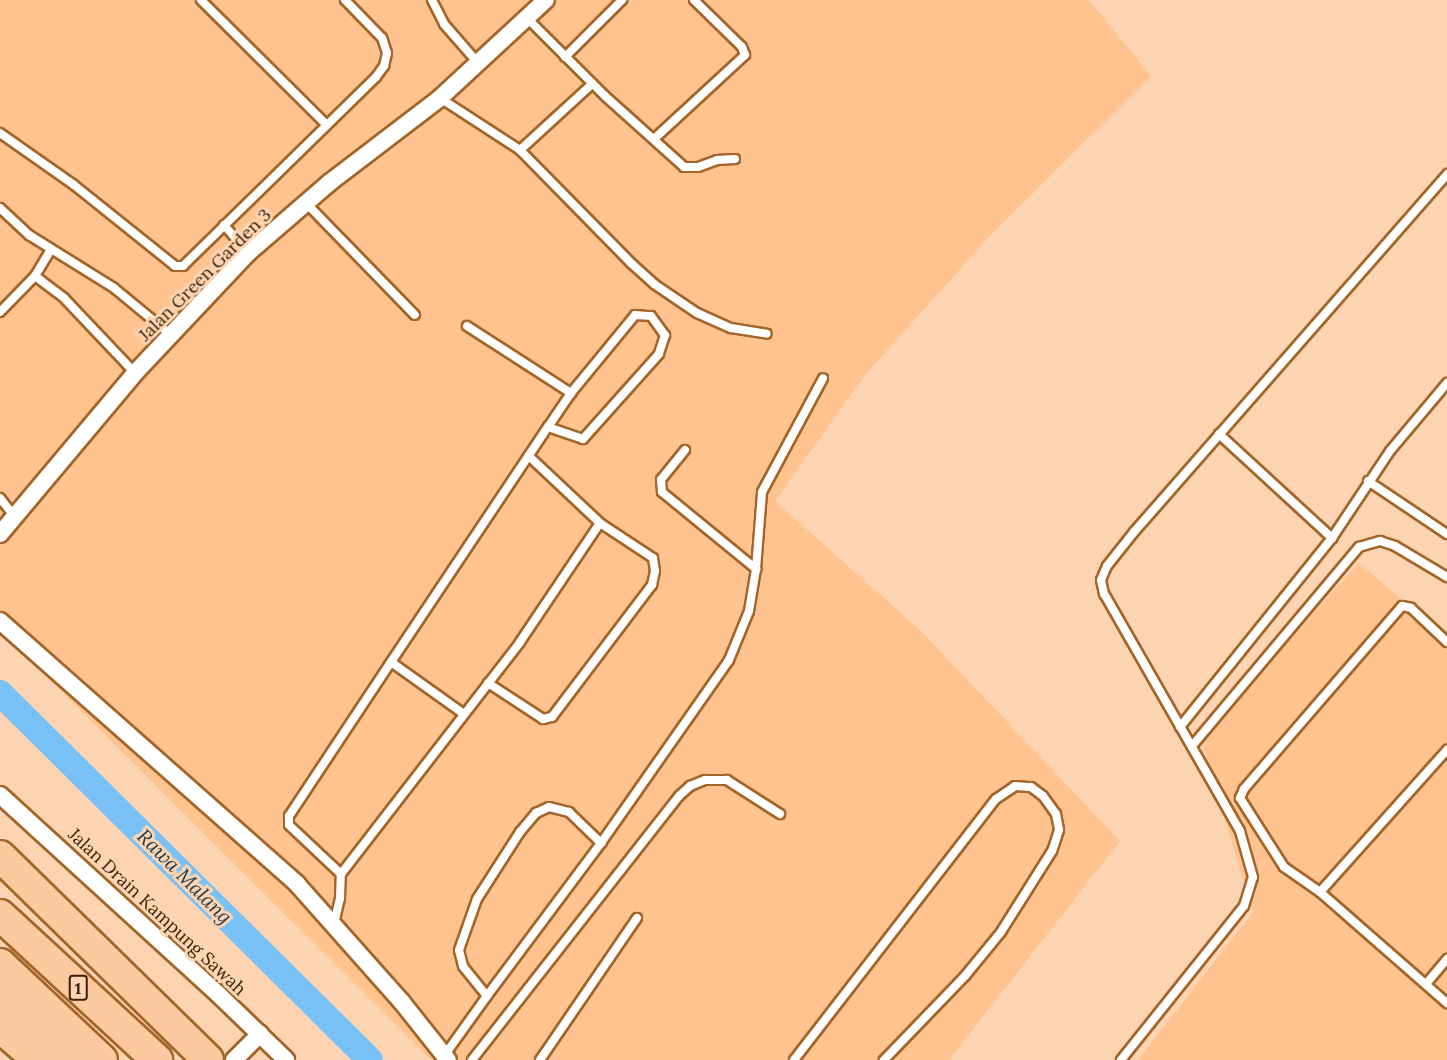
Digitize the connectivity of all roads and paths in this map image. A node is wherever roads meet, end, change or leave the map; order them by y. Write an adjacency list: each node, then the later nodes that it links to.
1 (201, 0): 12 (lane)
2 (345, 0): 12 (lane)
3 (432, 0): 9 (lane)
4 (546, 0): 7 (street, Jalan Green Garden 3)
5 (622, 0): 8 (lane)
6 (694, 0): 14 (lane)
7 (527, 18): 8 (lane); 9 (street, Jalan Green Garden 3)
8 (565, 57): 10 (lane)
9 (478, 63): 11 (street, Jalan Green Garden 3)
10 (592, 84): 14 (lane); 15 (lane)
11 (440, 98): 15 (lane); 18 (street, Jalan Green Garden 3)
12 (327, 125): 20 (lane)
13 (0, 133): 20 (lane)
14 (654, 139): 16 (lane)
15 (520, 150): 27 (lane)
16 (735, 159)
17 (1447, 174): 34 (lane)
18 (306, 203): 22 (street, Jalan Green Garden 3); 25 (lane)
19 (0, 208): 21 (lane)
20 (224, 225): 22 (lane)
21 (51, 249): 23 (lane); 28 (lane)
22 (248, 253): 28 (street, Jalan Green Garden 3)
23 (35, 276): 24 (lane); 29 (lane)
24 (0, 312)
25 (415, 315)
26 (467, 326): 32 (lane)
27 (767, 334)
28 (171, 336): 29 (street, Jalan Green Garden 3)
29 (135, 373): 39 (street, Jalan Green Garden 3)
30 (823, 378): 44 (lane)
31 (1447, 383): 37 (lane)
32 (571, 393): 33 (lane); 33 (lane)
33 (548, 427): 36 (lane)
34 (1219, 434): 43 (lane); 51 (lane)
35 (684, 450): 44 (lane)
36 (529, 456): 40 (lane); 48 (lane)
37 (1368, 481): 42 (lane); 43 (lane)
38 (0, 498): 39 (lane)
39 (14, 516): 41 (street, Jalan Green Garden 3)
40 (600, 523): 49 (lane); 49 (lane)
41 (0, 534)
42 (1447, 534)
43 (1332, 538): 51 (lane)
44 (756, 569): 56 (lane)
45 (1447, 577): 52 (lane)
46 (0, 621): 62 (street)
47 (1447, 642): 59 (lane)
48 (391, 662): 50 (lane); 58 (lane)
49 (488, 683): 50 (lane)
50 (464, 714): 58 (lane)
51 (1180, 727): 52 (lane)
52 (1192, 746): 83 (lane)
53 (1447, 750): 59 (lane)
54 (0, 795): 70 (street, Jalan Drain Kampung Sawah)
55 (780, 813): 79 (lane)
56 (601, 843): 66 (lane); 66 (lane)
57 (0, 856): 76 (highway)
58 (340, 874): 62 (lane)
59 (1320, 892): 65 (lane)
60 (0, 915): 75 (highway, 1)
61 (637, 918): 80 (lane)
62 (334, 924): 71 (street)
63 (1447, 959): 65 (lane)
64 (0, 964): 74 (highway, 1)
65 (1426, 984): 68 (lane)
66 (487, 996): 71 (lane)
67 (0, 999): 73 (highway)
68 (1447, 1003)
69 (0, 1027): 72 (highway)
70 (260, 1034): 77 (street); 78 (street, Jalan Drain Kampung Sawah)
71 (446, 1058)
72 (38, 1060)
73 (74, 1060)
74 (102, 1060)
75 (157, 1060)
76 (208, 1060)
77 (234, 1060)
78 (286, 1060)
79 (472, 1060)
80 (540, 1060)
81 (794, 1060): 82 (lane)
82 (884, 1060)
83 (1121, 1060)

